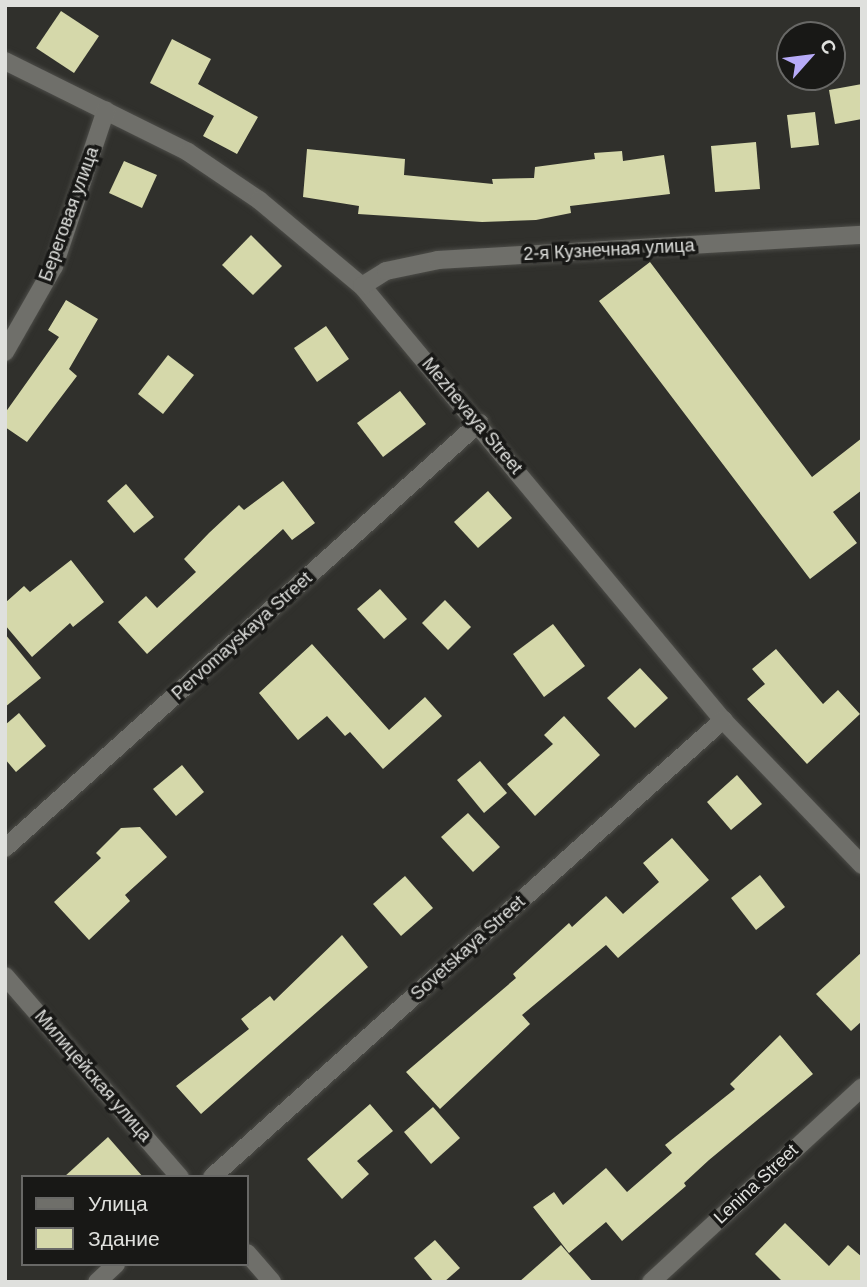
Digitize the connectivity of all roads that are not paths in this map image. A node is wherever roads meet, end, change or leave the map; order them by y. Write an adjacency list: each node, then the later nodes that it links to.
1 (5, 61): 2 (street, Mezhevaya Street)
2 (106, 110): 4 (street, Mezhevaya Street); 5 (street, Береговая улица)
3 (862, 235): 4 (street, 2-я Кузнечная улица)
4 (362, 286): 6 (street, Mezhevaya Street)
5 (5, 352)
6 (479, 423): 7 (street, Mezhevaya Street); 8 (street, Pervomayskaya Street)
7 (723, 720): 9 (street, Mezhevaya Street); 13 (street, Sovetskaya Street)
8 (5, 848)
9 (862, 865)
10 (5, 976): 12 (street, Милицейская улица)
11 (862, 1087): 18 (street, Lenina Street)
12 (178, 1175)
13 (214, 1175)
14 (248, 1254): 17 (street)
15 (114, 1266): 16 (street)
16 (97, 1282)
17 (272, 1282)
18 (651, 1282)

